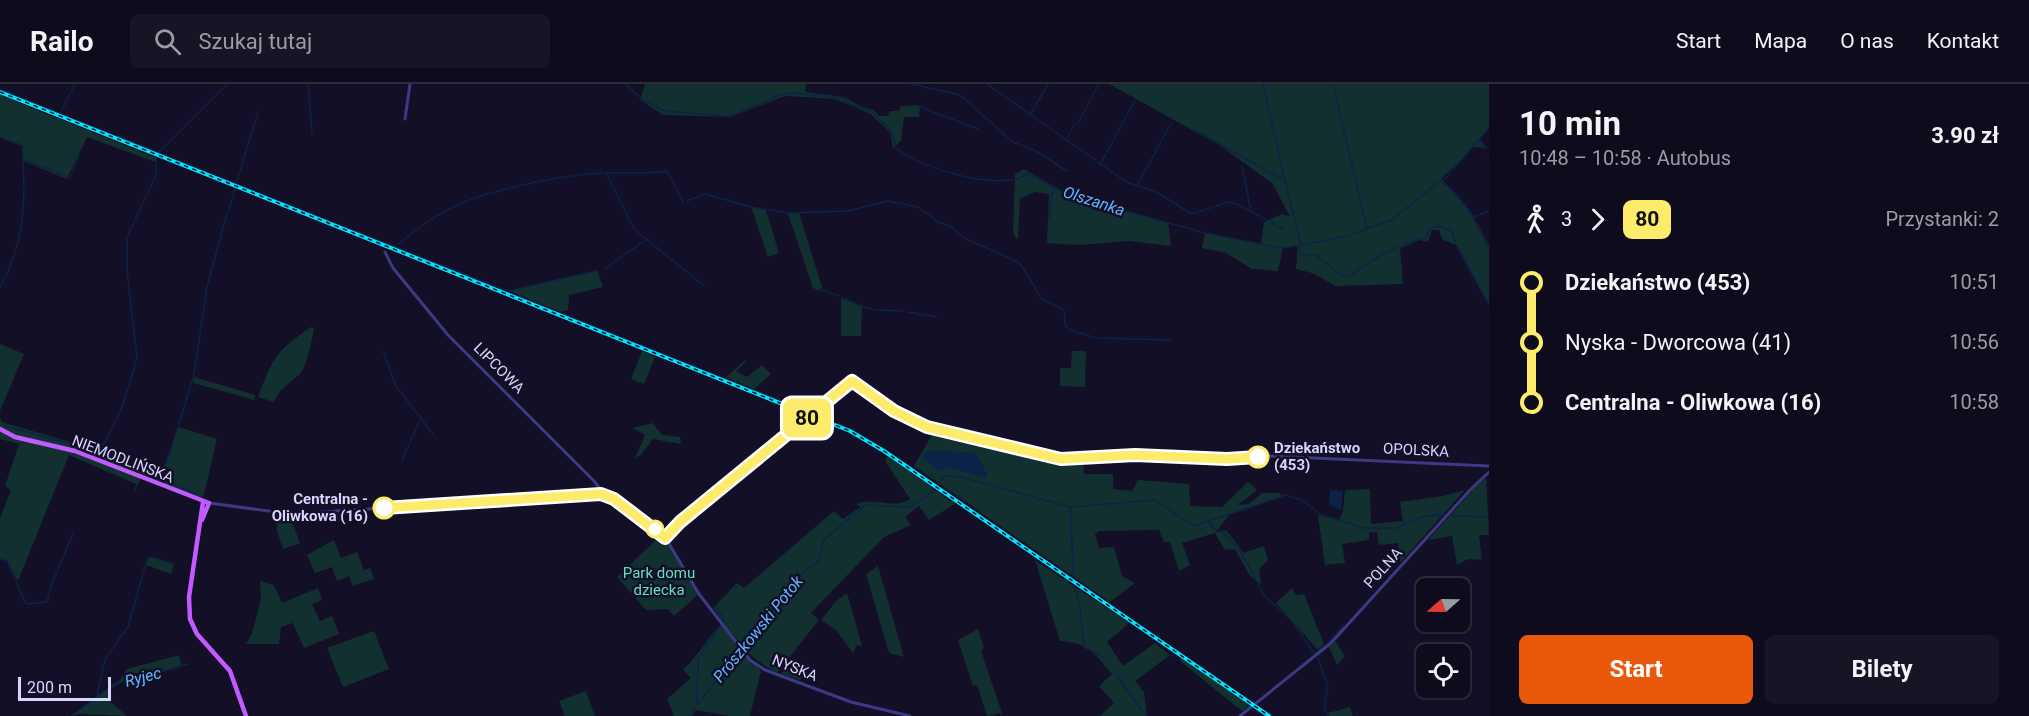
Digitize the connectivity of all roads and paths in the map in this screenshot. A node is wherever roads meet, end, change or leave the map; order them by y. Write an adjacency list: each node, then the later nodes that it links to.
1 (410, 84): 2 (street)
2 (405, 119)
3 (385, 252): 7 (street, LIPCOWA)
4 (0, 429): 8 (main road, NIEMODLIŃSKA)
5 (1489, 466): 9 (street, OPOLSKA)
6 (1489, 472): 12 (street, POLNA)
7 (604, 494): 8 (street); 9 (street, NYSKA)
8 (206, 502): 10 (main road)
9 (665, 538): 11 (street, NYSKA)
10 (246, 716)
11 (910, 716)
12 (1240, 716)

